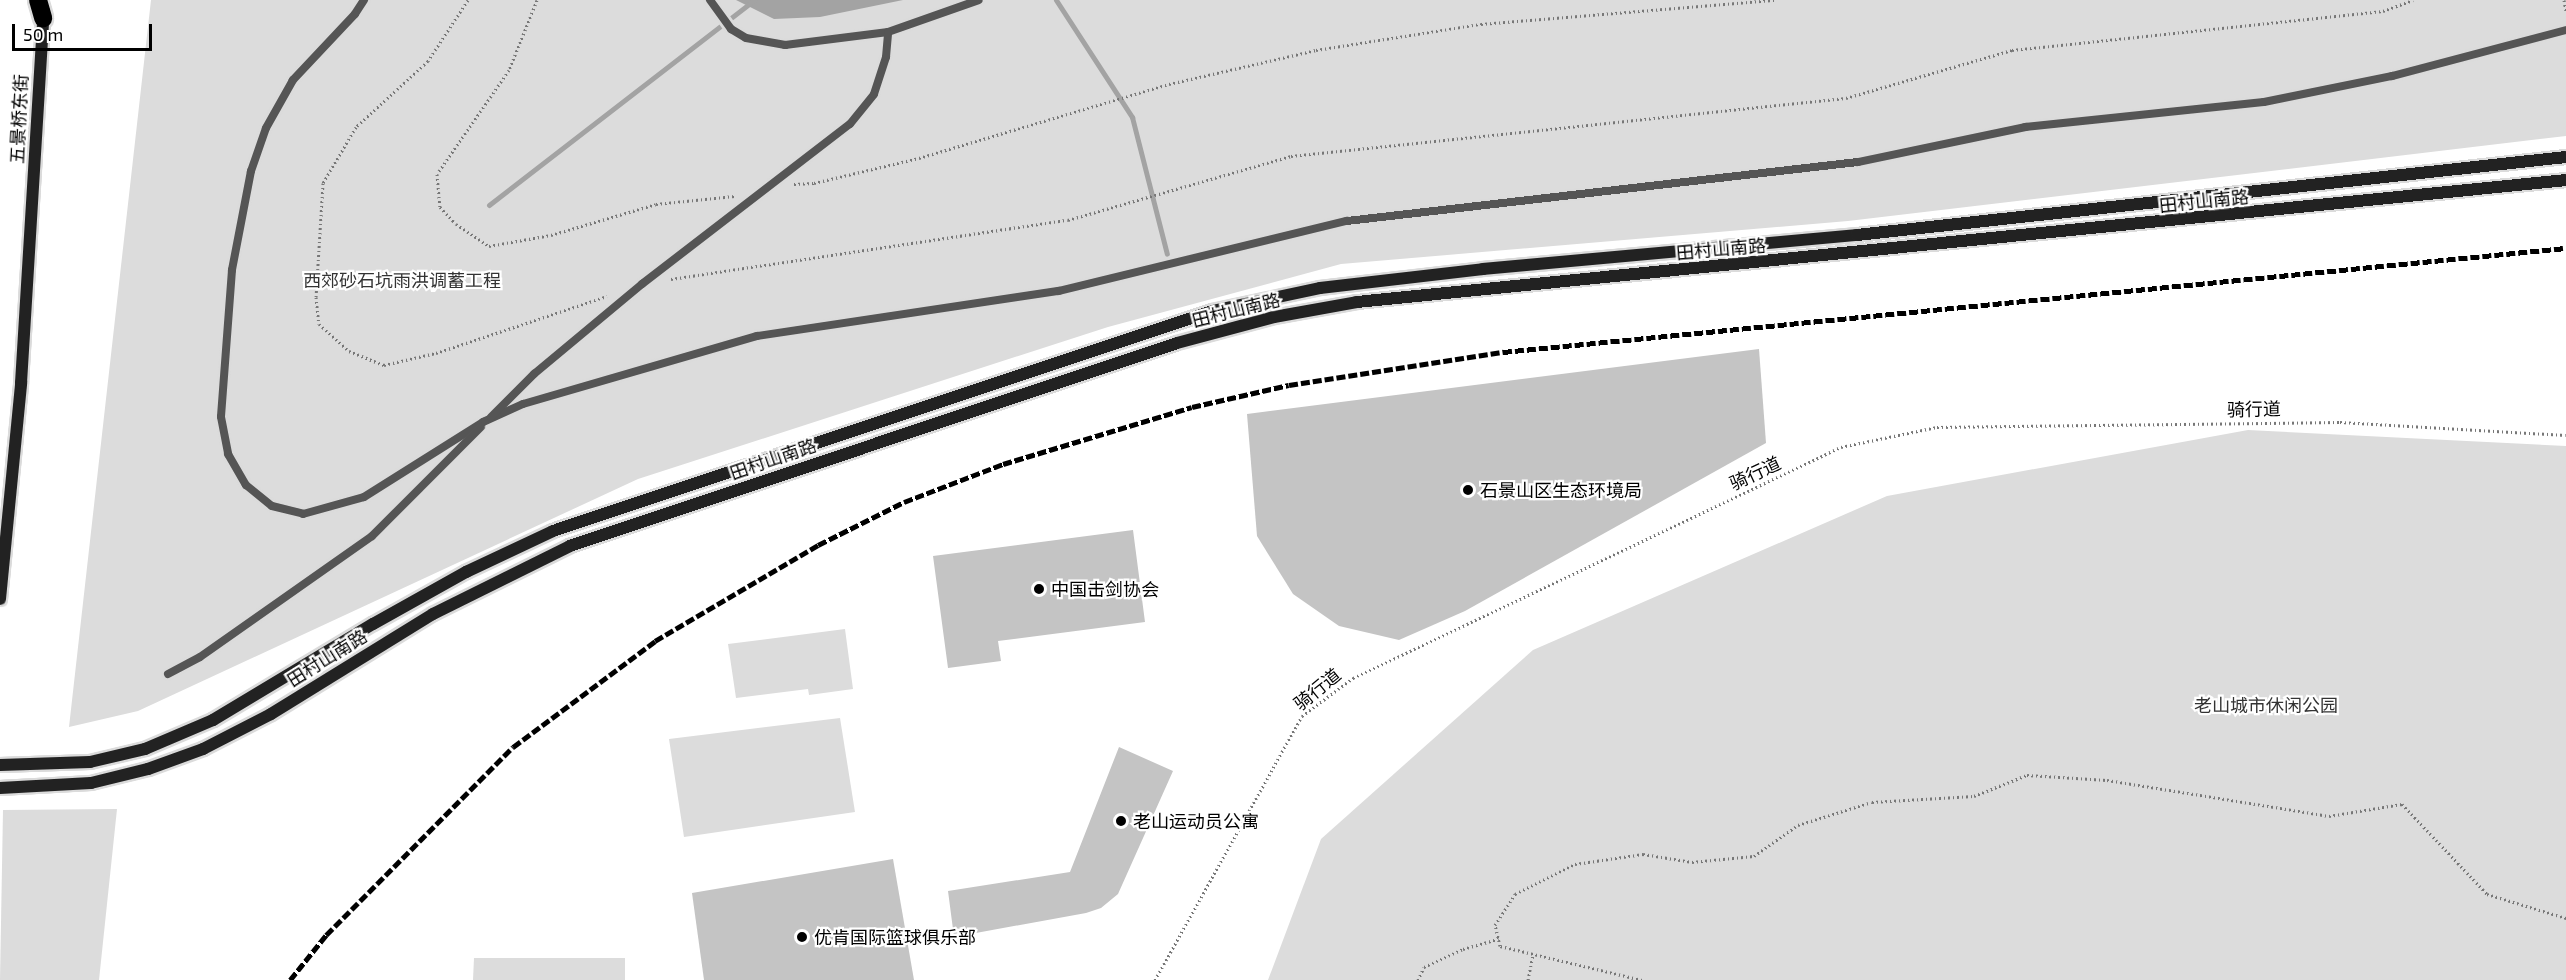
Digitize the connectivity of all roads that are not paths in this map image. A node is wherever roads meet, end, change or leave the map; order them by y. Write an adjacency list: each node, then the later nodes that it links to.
1 (38, 0): 5 (highway)
2 (364, 0): 10 (lane)
3 (710, 0): 7 (lane)
4 (979, 0): 7 (lane)
5 (44, 9): 11 (main road, 五景桥东街)
6 (2566, 30): 10 (lane)
7 (888, 32): 10 (lane)
8 (2566, 157): 13 (main road, 田村山南路)
9 (2566, 180): 14 (main road, 田村山南路)
10 (488, 420): 12 (lane)
11 (0, 599)
12 (168, 674)
13 (0, 765)
14 (0, 788)

